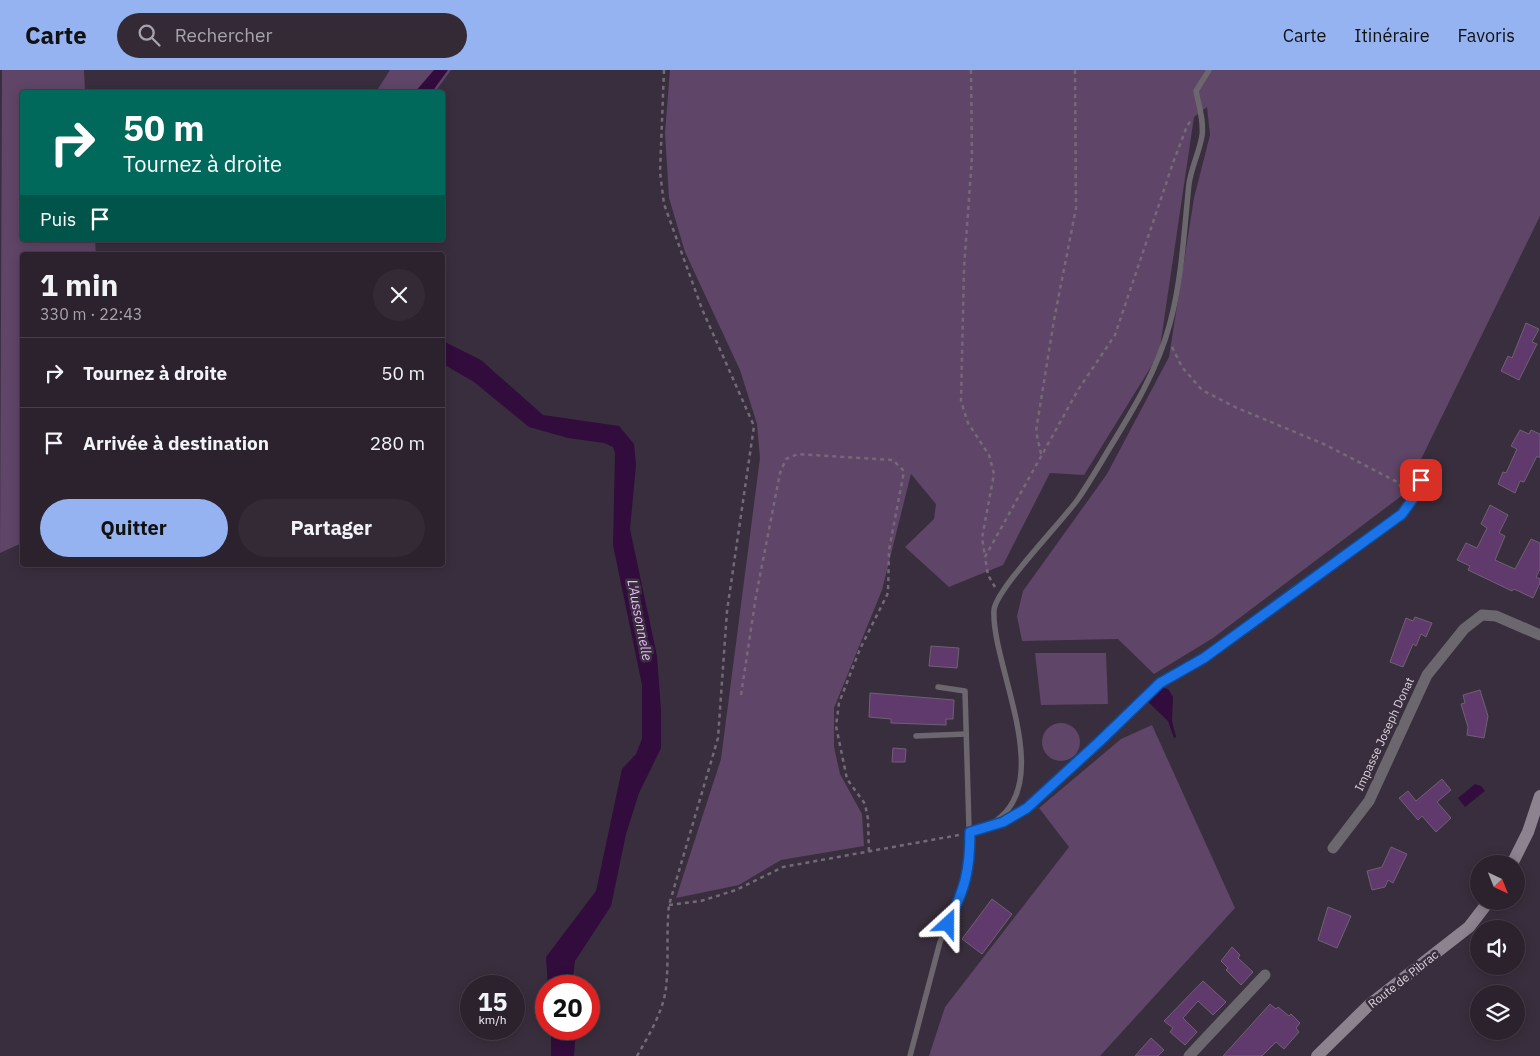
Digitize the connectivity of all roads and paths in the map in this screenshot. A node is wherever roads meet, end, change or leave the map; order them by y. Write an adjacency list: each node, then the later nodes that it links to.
1 (664, 70): 22 (path)
2 (971, 70): 10 (path)
3 (1075, 70): 7 (path)
4 (1208, 70): 5 (lane)
5 (1200, 109): 6 (lane); 7 (path)
6 (1166, 334): 9 (path); 11 (lane)
7 (1042, 456): 10 (path)
8 (1421, 480): 9 (lane)
9 (1402, 514): 18 (lane)
10 (985, 557): 11 (path)
11 (1000, 594): 18 (lane)
12 (1540, 635): 19 (street, Impasse Joseph Donat)
13 (938, 688): 15 (lane)
14 (741, 695): 20 (path)
15 (966, 734): 16 (lane); 18 (lane)
16 (916, 736)
17 (1540, 796): 21 (main road)
18 (970, 832): 20 (path); 26 (lane)
19 (1333, 848)
20 (869, 853): 22 (path)
21 (1516, 855)
22 (669, 905): 25 (path)
23 (1482, 910): 28 (main road, Route de Pibrac)
24 (1265, 975): 27 (street)
25 (637, 1056)
26 (910, 1056)
27 (1189, 1056)
28 (1317, 1056)

